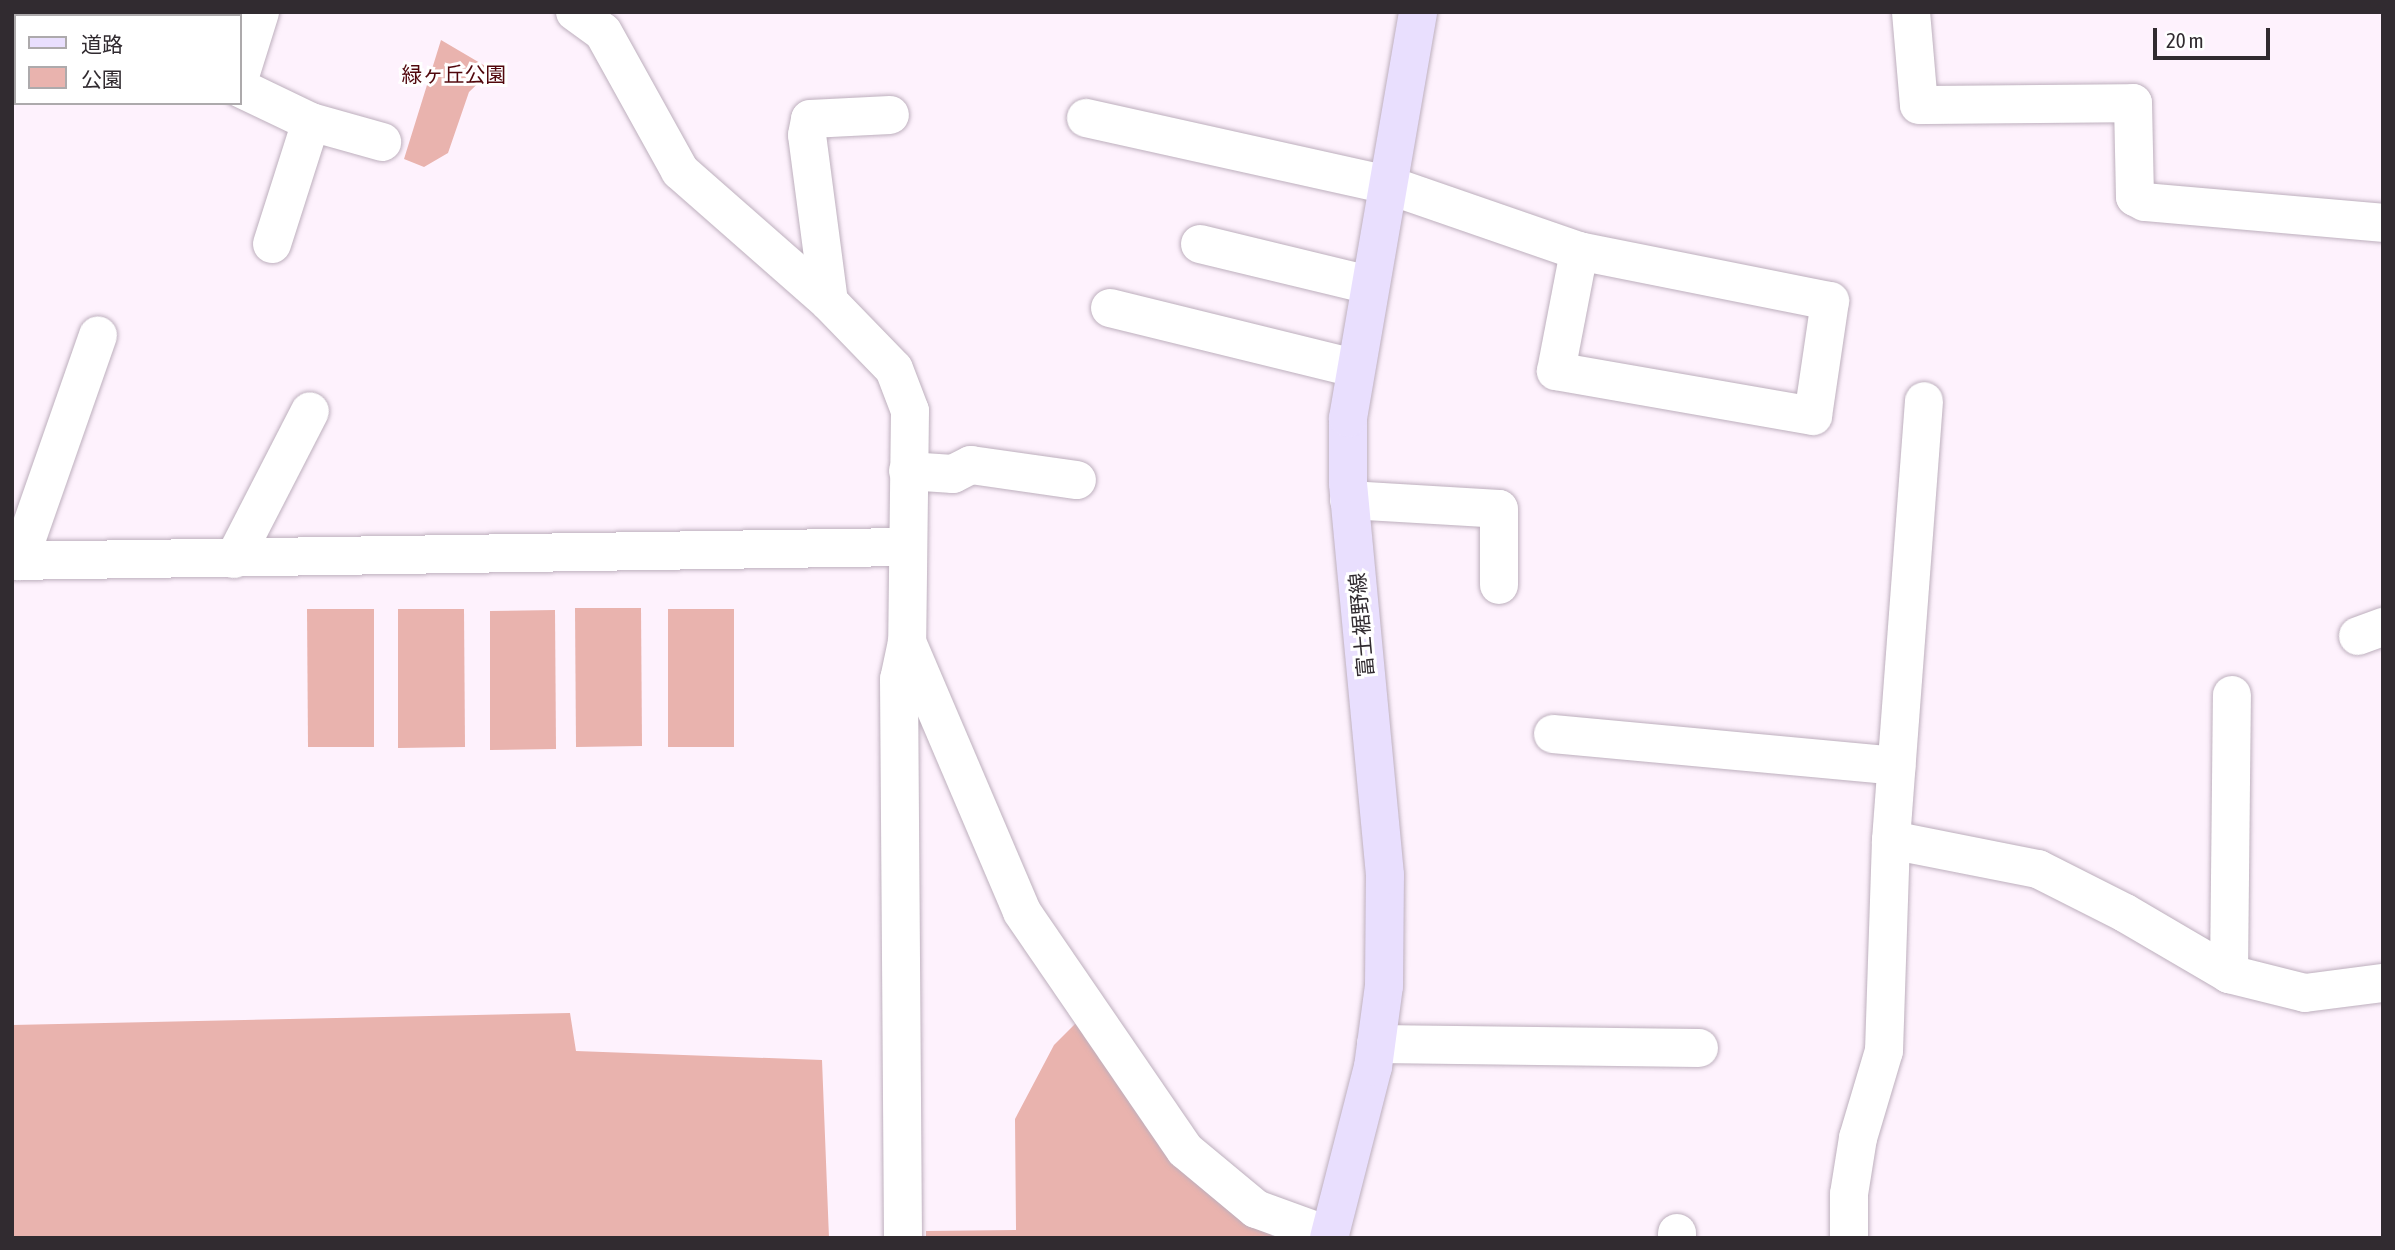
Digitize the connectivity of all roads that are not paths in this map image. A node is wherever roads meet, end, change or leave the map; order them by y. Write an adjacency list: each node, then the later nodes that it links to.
1 (260, 12): 5 (street)
2 (575, 12): 17 (street)
3 (1418, 12): 11 (main road, 富士裾野線)
4 (1911, 12): 12 (street)
5 (242, 70)
6 (242, 89): 9 (street)
7 (890, 115): 17 (street)
8 (1086, 118): 11 (street)
9 (311, 122): 10 (street); 13 (street)
10 (382, 142)
11 (1388, 185): 15 (street); 16 (main road, 富士裾野線)
12 (2383, 223)
13 (272, 244)
14 (1200, 244): 16 (street)
15 (1579, 251): 15 (street)
16 (1370, 285): 20 (main road, 富士裾野線)
17 (829, 302): 23 (street)
18 (1110, 308): 20 (street)
19 (98, 335): 28 (street)
20 (1354, 368): 25 (main road, 富士裾野線)
21 (1924, 401): 33 (street)
22 (310, 411): 27 (street)
23 (908, 471): 24 (street); 26 (street)
24 (1077, 480)
25 (1349, 500): 29 (street); 37 (main road, 富士裾野線)
26 (905, 547): 27 (street); 30 (street)
27 (234, 559): 28 (street)
28 (16, 561)
29 (1499, 585)
30 (907, 642): 39 (street); 40 (street)
31 (2232, 695): 35 (street)
32 (1553, 734): 33 (street)
33 (1897, 766): 34 (street)
34 (1891, 840): 35 (street); 41 (street)
35 (2229, 974): 36 (street)
36 (2383, 983)
37 (1376, 1044): 38 (street); 39 (main road, 富士裾野線)
38 (1699, 1048)
39 (1330, 1237)
40 (903, 1238)
41 (1849, 1238)

